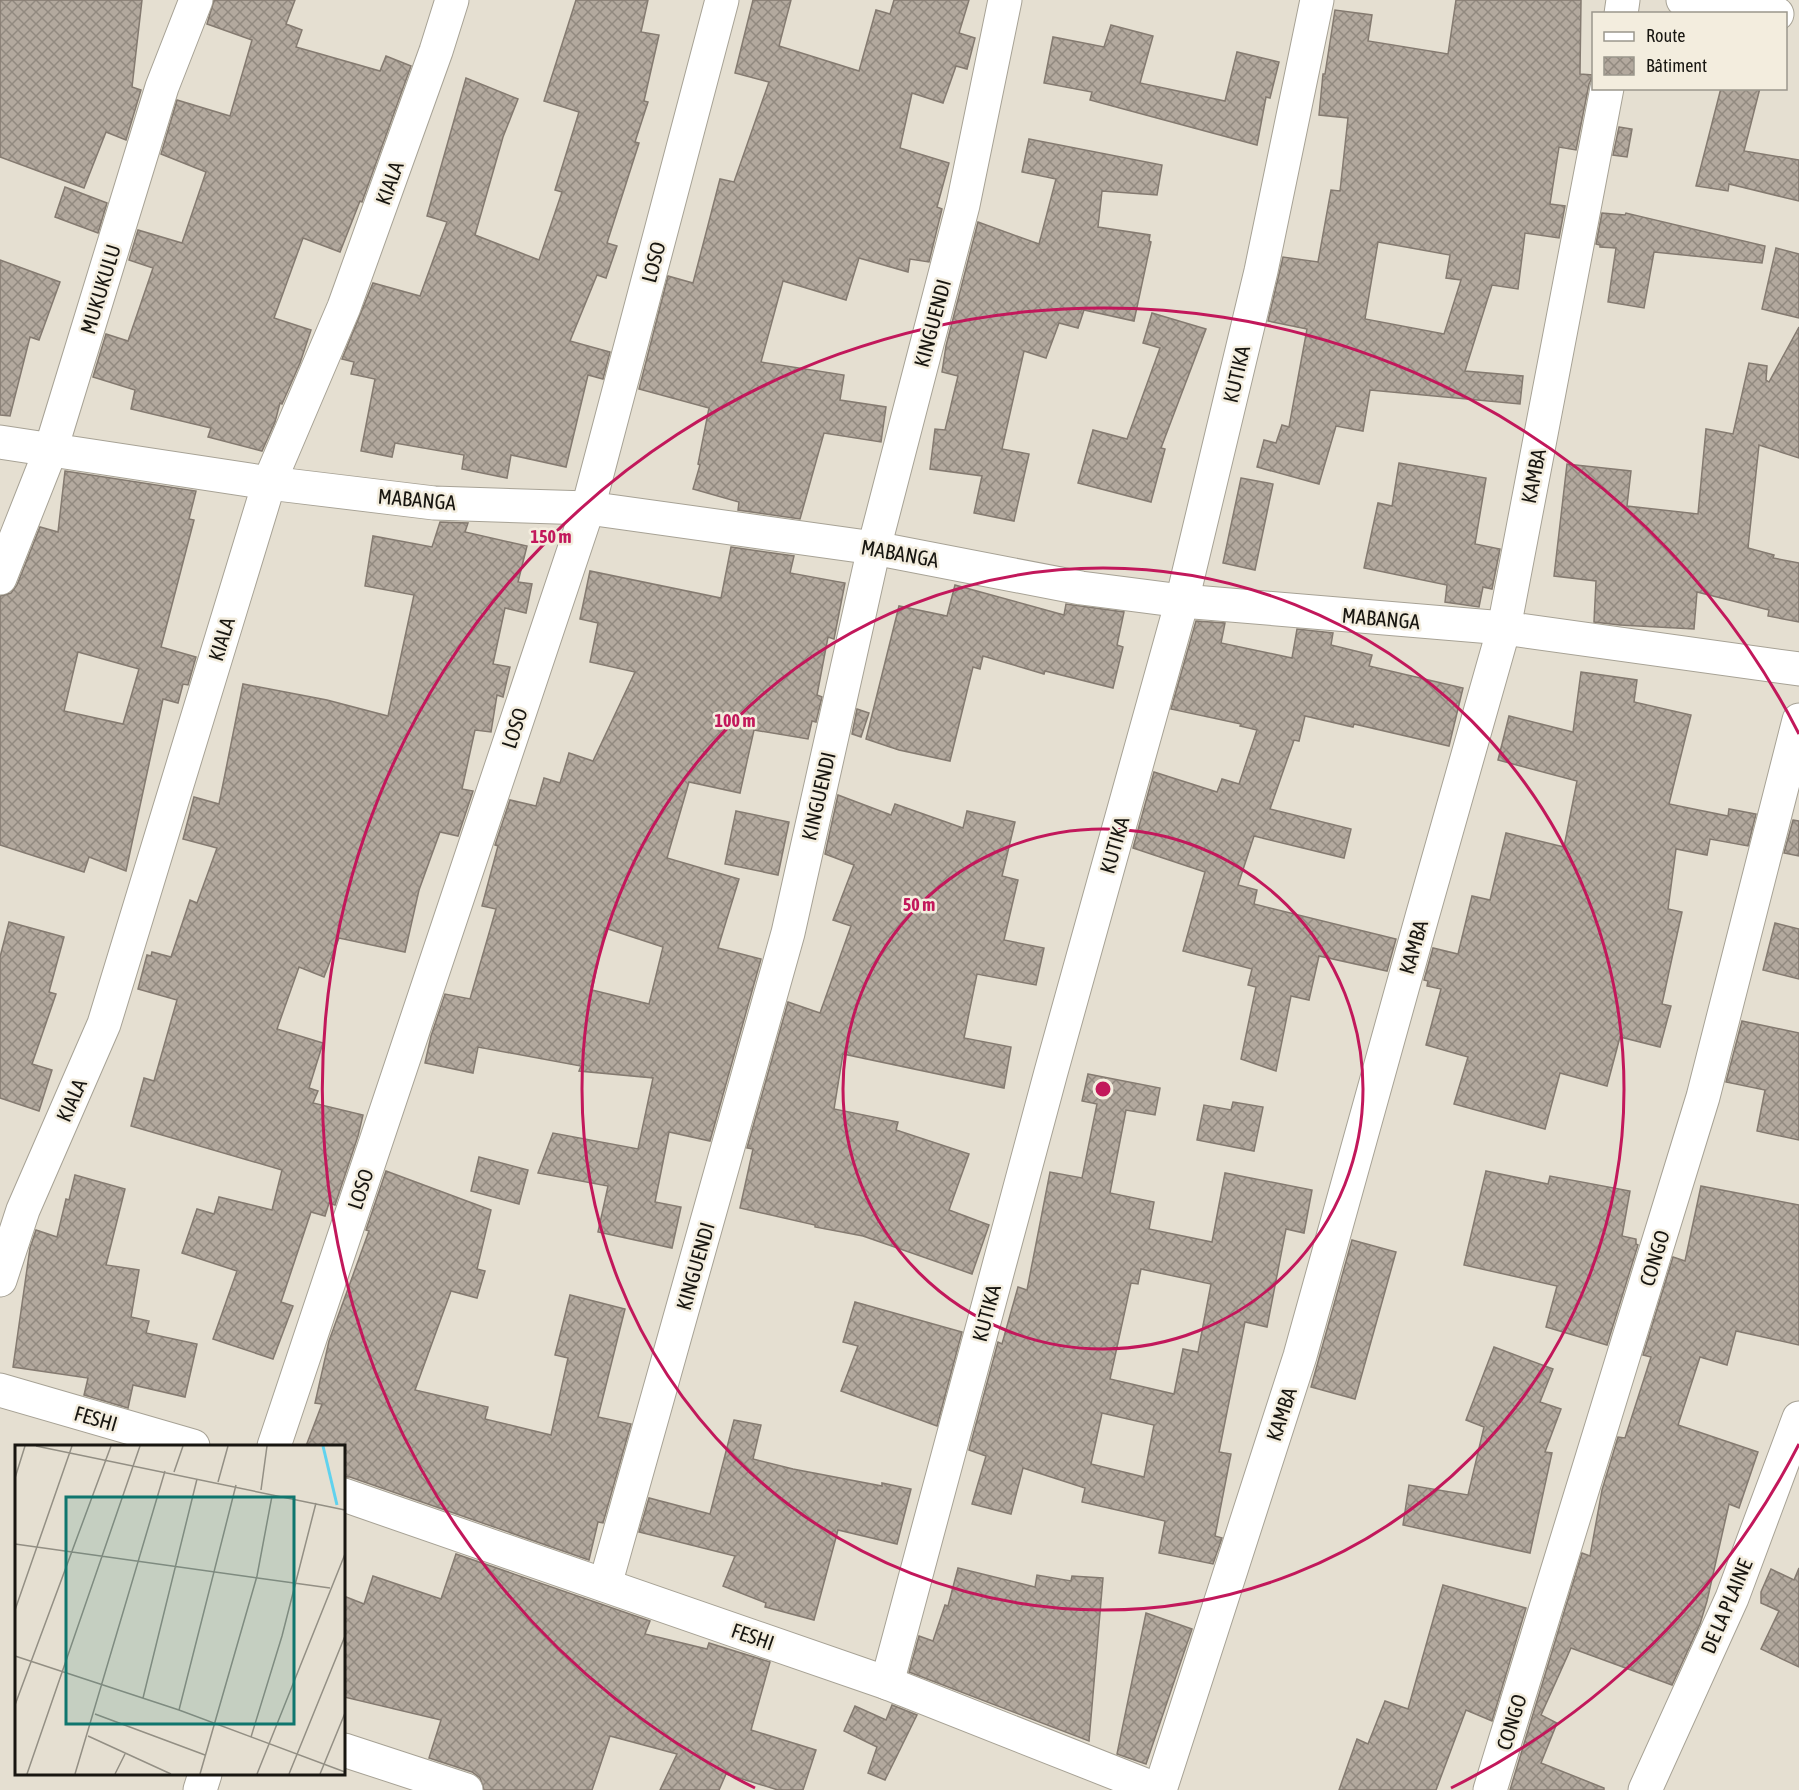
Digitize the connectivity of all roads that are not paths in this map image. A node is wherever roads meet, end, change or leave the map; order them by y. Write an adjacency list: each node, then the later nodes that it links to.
1 (196, 0): 10 (street, MUKUKULU)
2 (452, 0): 11 (street, KIALA)
3 (722, 0): 12 (street, LOSO)
4 (1005, 0): 13 (street, KINGUENDI)
5 (1317, 0): 15 (street, KUTIKA)
6 (1683, 0): 7 (street)
7 (1764, 12)
8 (1606, 90): 16 (street, KAMBA)
9 (0, 442): 10 (street, MABANGA)
10 (51, 449): 11 (street, MABANGA); 14 (street, MUKUKULU)
11 (269, 483): 12 (street, MABANGA); 19 (street, KIALA)
12 (588, 508): 13 (street, MABANGA); 23 (street, LOSO)
13 (874, 548): 15 (street, MABANGA); 25 (street, KINGUENDI)
14 (0, 578)
15 (1182, 601): 16 (street, MABANGA); 26 (street, KUTIKA)
16 (1504, 628): 17 (street, MABANGA); 31 (street, KAMBA)
17 (1799, 669)
18 (1799, 720): 32 (street, CONGO)
19 (0, 1280)
20 (0, 1390): 22 (street, FESHI)
21 (1799, 1418): 33 (street, DE LA PLAINE)
22 (190, 1445)
23 (274, 1445)
24 (345, 1495): 25 (street, FESHI)
25 (605, 1585): 26 (street, FESHI)
26 (886, 1683): 31 (street, FESHI)
27 (345, 1750): 30 (street)
28 (204, 1775): 29 (street)
29 (200, 1790)
30 (466, 1790)
31 (1159, 1790)
32 (1490, 1790)
33 (1645, 1790)

